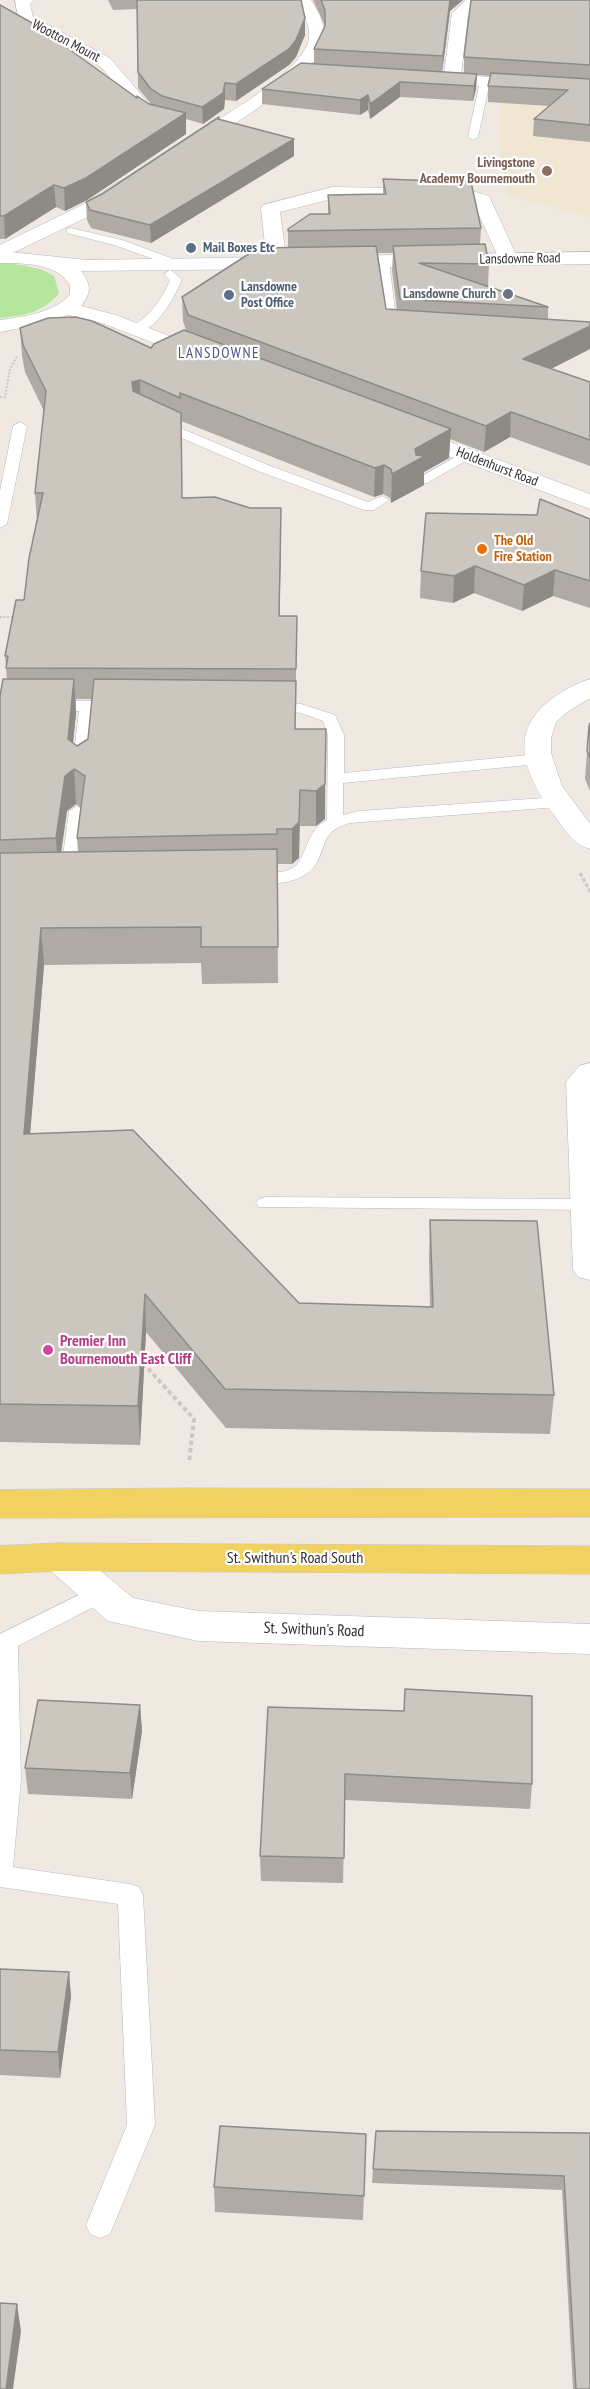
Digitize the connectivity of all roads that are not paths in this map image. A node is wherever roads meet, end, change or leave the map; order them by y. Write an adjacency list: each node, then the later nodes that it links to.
1 (26, 0): 10 (street, Wootton Mount)
2 (303, 0): 4 (street)
3 (472, 0): 7 (street)
4 (297, 71): 5 (street); 10 (street)
5 (320, 72)
6 (411, 77): 7 (street)
7 (452, 79): 8 (street)
8 (485, 81): 9 (street); 11 (lane)
9 (590, 89)
10 (208, 132): 12 (street)
11 (473, 137)
12 (176, 153)
13 (140, 177): 14 (street)
14 (95, 206): 15 (street); 16 (street)
15 (71, 231): 20 (street); 22 (lane)
16 (0, 255): 20 (street, Lansdowne Road)
17 (590, 258): 18 (street, Lansdowne Road)
18 (508, 259): 19 (street, Lansdowne Road); 21 (street)
19 (383, 261): 21 (street, Lansdowne Road); 27 (lane)
20 (44, 262): 22 (street, Lansdowne Road); 23 (street)
21 (273, 263): 22 (street, Lansdowne Road)
22 (169, 269): 23 (street, Lansdowne Road); 26 (lane)
23 (80, 284): 24 (street)
24 (66, 308): 25 (street); 26 (street)
25 (2, 327)
26 (136, 330): 28 (street)
27 (414, 331)
28 (218, 361)
29 (150, 419): 34 (lane)
30 (383, 424): 32 (street, Holdenhurst Road)
31 (20, 426): 36 (lane)
32 (466, 455): 33 (lane); 35 (street, Holdenhurst Road)
33 (422, 480)
34 (382, 500)
35 (590, 502)
36 (0, 524)
37 (590, 687): 42 (street)
38 (0, 706): 39 (lane)
39 (87, 706): 40 (lane); 43 (lane)
40 (135, 706)
41 (254, 706): 44 (lane)
42 (539, 759): 44 (lane); 45 (street)
43 (80, 774)
44 (336, 779): 47 (lane)
45 (558, 802): 47 (lane); 48 (street)
46 (77, 811): 50 (lane)
47 (335, 822): 49 (lane)
48 (590, 841)
49 (239, 878)
50 (68, 880)
51 (590, 1072): 53 (street)
52 (266, 1203): 53 (lane)
53 (586, 1205): 54 (street)
54 (589, 1257)
55 (590, 1503): 56 (main road)
56 (0, 1504)
57 (58, 1557): 58 (main road, St. Swithun's Road South); 59 (main road, St. Swithun's Road South); 60 (street, St. Swithun's Road)
58 (0, 1560)
59 (590, 1560)
60 (101, 1593): 61 (street, St. Swithun's Road); 62 (lane)
61 (590, 1640)
62 (0, 1875): 63 (lane)
63 (100, 2225)

